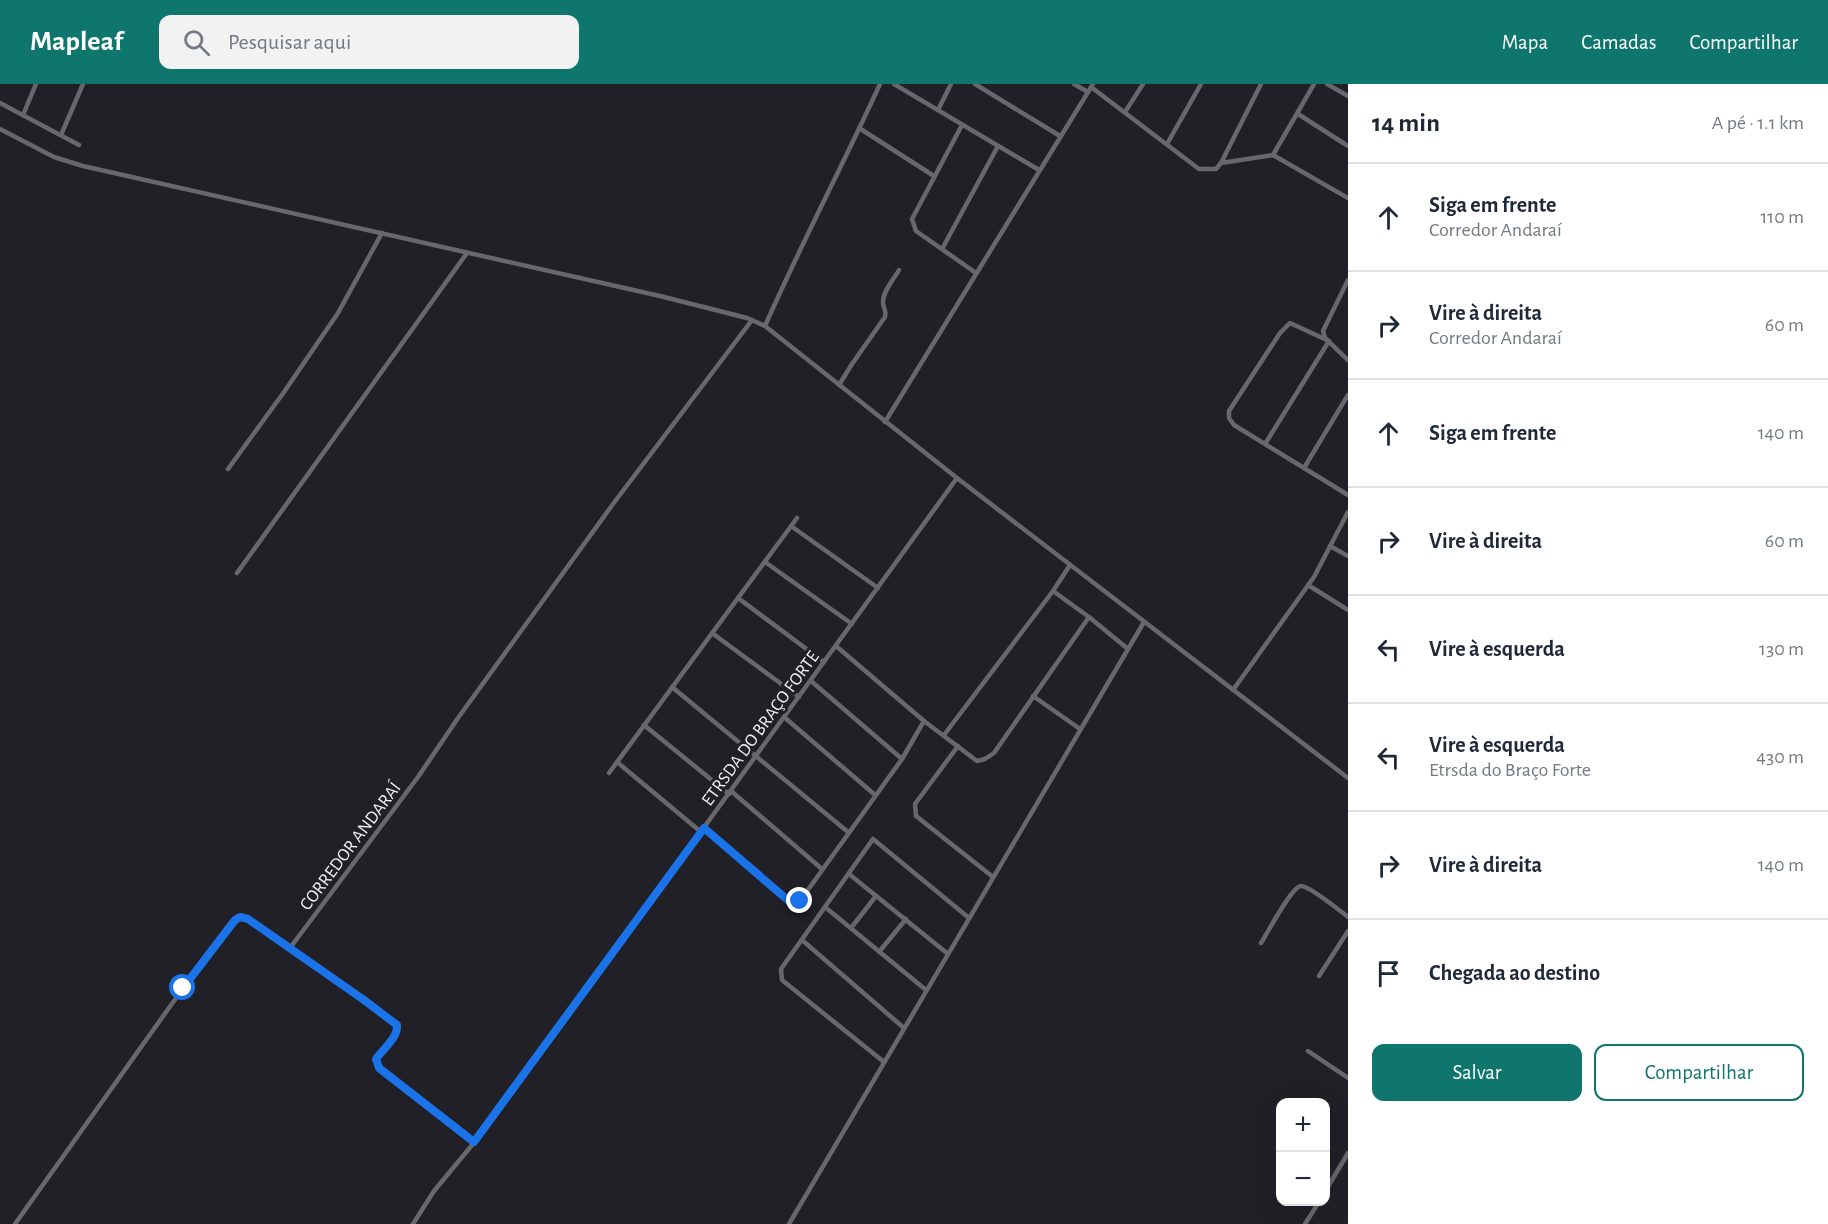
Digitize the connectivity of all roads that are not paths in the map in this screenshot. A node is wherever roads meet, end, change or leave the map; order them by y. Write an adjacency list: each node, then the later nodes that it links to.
1 (36, 84): 20 (street)
2 (83, 84): 24 (street)
3 (880, 84): 22 (street)
4 (894, 84): 17 (street)
5 (951, 84): 17 (street)
6 (975, 84): 25 (street)
7 (1074, 84): 14 (street)
8 (1143, 84): 18 (street)
9 (1201, 84): 26 (street)
10 (1261, 84): 31 (street)
11 (1314, 84): 19 (street)
12 (1327, 84): 15 (street)
13 (1092, 85): 14 (street); 18 (street)
14 (1088, 92): 25 (street)
15 (1348, 96)
16 (0, 103): 20 (street)
17 (938, 110): 21 (street)
18 (1125, 112): 26 (street)
19 (1298, 114): 29 (street); 30 (street)
20 (23, 115): 24 (street)
21 (962, 125): 28 (street); 33 (street)
22 (859, 128): 33 (street); 42 (street)
23 (0, 129): 35 (street)
24 (61, 135): 27 (street)
25 (1060, 136): 32 (street)
26 (1167, 144): 31 (street)
27 (78, 145)
28 (998, 146): 32 (street); 36 (street)
29 (1348, 146)
30 (1273, 155): 31 (street); 34 (street)
31 (1221, 163)
32 (1039, 170): 39 (street)
33 (934, 176): 36 (street)
34 (1348, 198)
35 (382, 233): 37 (street); 50 (street)
36 (942, 249): 39 (street)
37 (467, 253): 41 (street); 60 (street)
38 (900, 270): 45 (street)
39 (976, 273): 47 (street)
40 (1348, 280): 43 (street)
41 (752, 320): 42 (street); 105 (street, CORREDOR ANDARAÍ)
42 (765, 326): 45 (street)
43 (1329, 341): 44 (street); 48 (street); 48 (street)
44 (1348, 360)
45 (839, 386): 47 (street)
46 (1348, 395): 49 (street)
47 (885, 422): 51 (street)
48 (1265, 444): 49 (street)
49 (1304, 468): 52 (street)
50 (228, 469)
51 (957, 478): 59 (street); 62 (street, ETRSDA DO BRAÇO FORTE)
52 (1348, 495)
53 (1348, 512): 56 (street)
54 (797, 518): 55 (street)
55 (791, 525): 58 (street); 62 (street)
56 (1330, 546): 57 (street); 61 (street)
57 (1348, 556)
58 (765, 561): 64 (street); 68 (street)
59 (1070, 565): 63 (street); 67 (street)
60 (237, 573)
61 (1308, 585): 65 (street); 75 (street)
62 (878, 588): 68 (street, ETRSDA DO BRAÇO FORTE)
63 (1053, 591): 66 (street); 82 (street)
64 (738, 598): 69 (street); 72 (street)
65 (1348, 610)
66 (1089, 617): 71 (street); 76 (street)
67 (1144, 622): 71 (street); 75 (street)
68 (852, 624): 70 (street, ETRSDA DO BRAÇO FORTE)
69 (712, 633): 74 (street); 77 (street)
70 (836, 646): 72 (street, ETRSDA DO BRAÇO FORTE); 79 (street)
71 (1128, 649): 81 (street)
72 (824, 662): 73 (street, ETRSDA DO BRAÇO FORTE)
73 (811, 681): 77 (street, ETRSDA DO BRAÇO FORTE); 85 (street)
74 (672, 687): 80 (street); 84 (street)
75 (1233, 690): 88 (street)
76 (1033, 696): 81 (street); 83 (street)
77 (799, 697): 78 (street, ETRSDA DO BRAÇO FORTE)
78 (784, 717): 84 (street, ETRSDA DO BRAÇO FORTE); 90 (street)
79 (924, 720): 82 (street); 85 (street)
80 (644, 726): 86 (street); 89 (street)
81 (1080, 729): 95 (street)
82 (944, 735): 83 (street)
83 (958, 746): 95 (street)
84 (756, 756): 89 (street, ETRSDA DO BRAÇO FORTE); 92 (street)
85 (902, 759): 90 (street)
86 (617, 762): 87 (street); 91 (street)
87 (609, 773)
88 (1348, 778)
89 (730, 792): 91 (street, ETRSDA DO BRAÇO FORTE); 93 (street)
90 (874, 794): 92 (street)
91 (703, 830): 93 (street); 114 (street, ETRSDA DO BRAÇO FORTE)
92 (848, 832): 93 (street)
93 (822, 869)
94 (849, 874): 96 (street); 97 (street); 99 (street)
95 (993, 878): 99 (street)
96 (876, 896): 100 (street); 101 (street)
97 (825, 907): 101 (street); 103 (street)
98 (1348, 917): 104 (street)
99 (969, 918): 107 (street)
100 (906, 919): 106 (street); 107 (street)
101 (850, 928): 106 (street)
102 (1348, 931): 108 (street)
103 (802, 940): 110 (street); 112 (street)
104 (1261, 944)
105 (290, 948): 114 (street); 118 (street)
106 (879, 952): 109 (street)
107 (948, 954): 109 (street)
108 (1319, 976)
109 (926, 990): 110 (street)
110 (904, 1028): 112 (street)
111 (1308, 1051): 113 (street)
112 (884, 1062): 120 (street)
113 (1348, 1078)
114 (474, 1142): 119 (street, ETRSDA DO BRAÇO FORTE)
115 (1348, 1153): 116 (street)
116 (1330, 1183)
117 (1316, 1206): 121 (street)
118 (15, 1224)
119 (413, 1224)
120 (789, 1224)
121 (1305, 1224)

